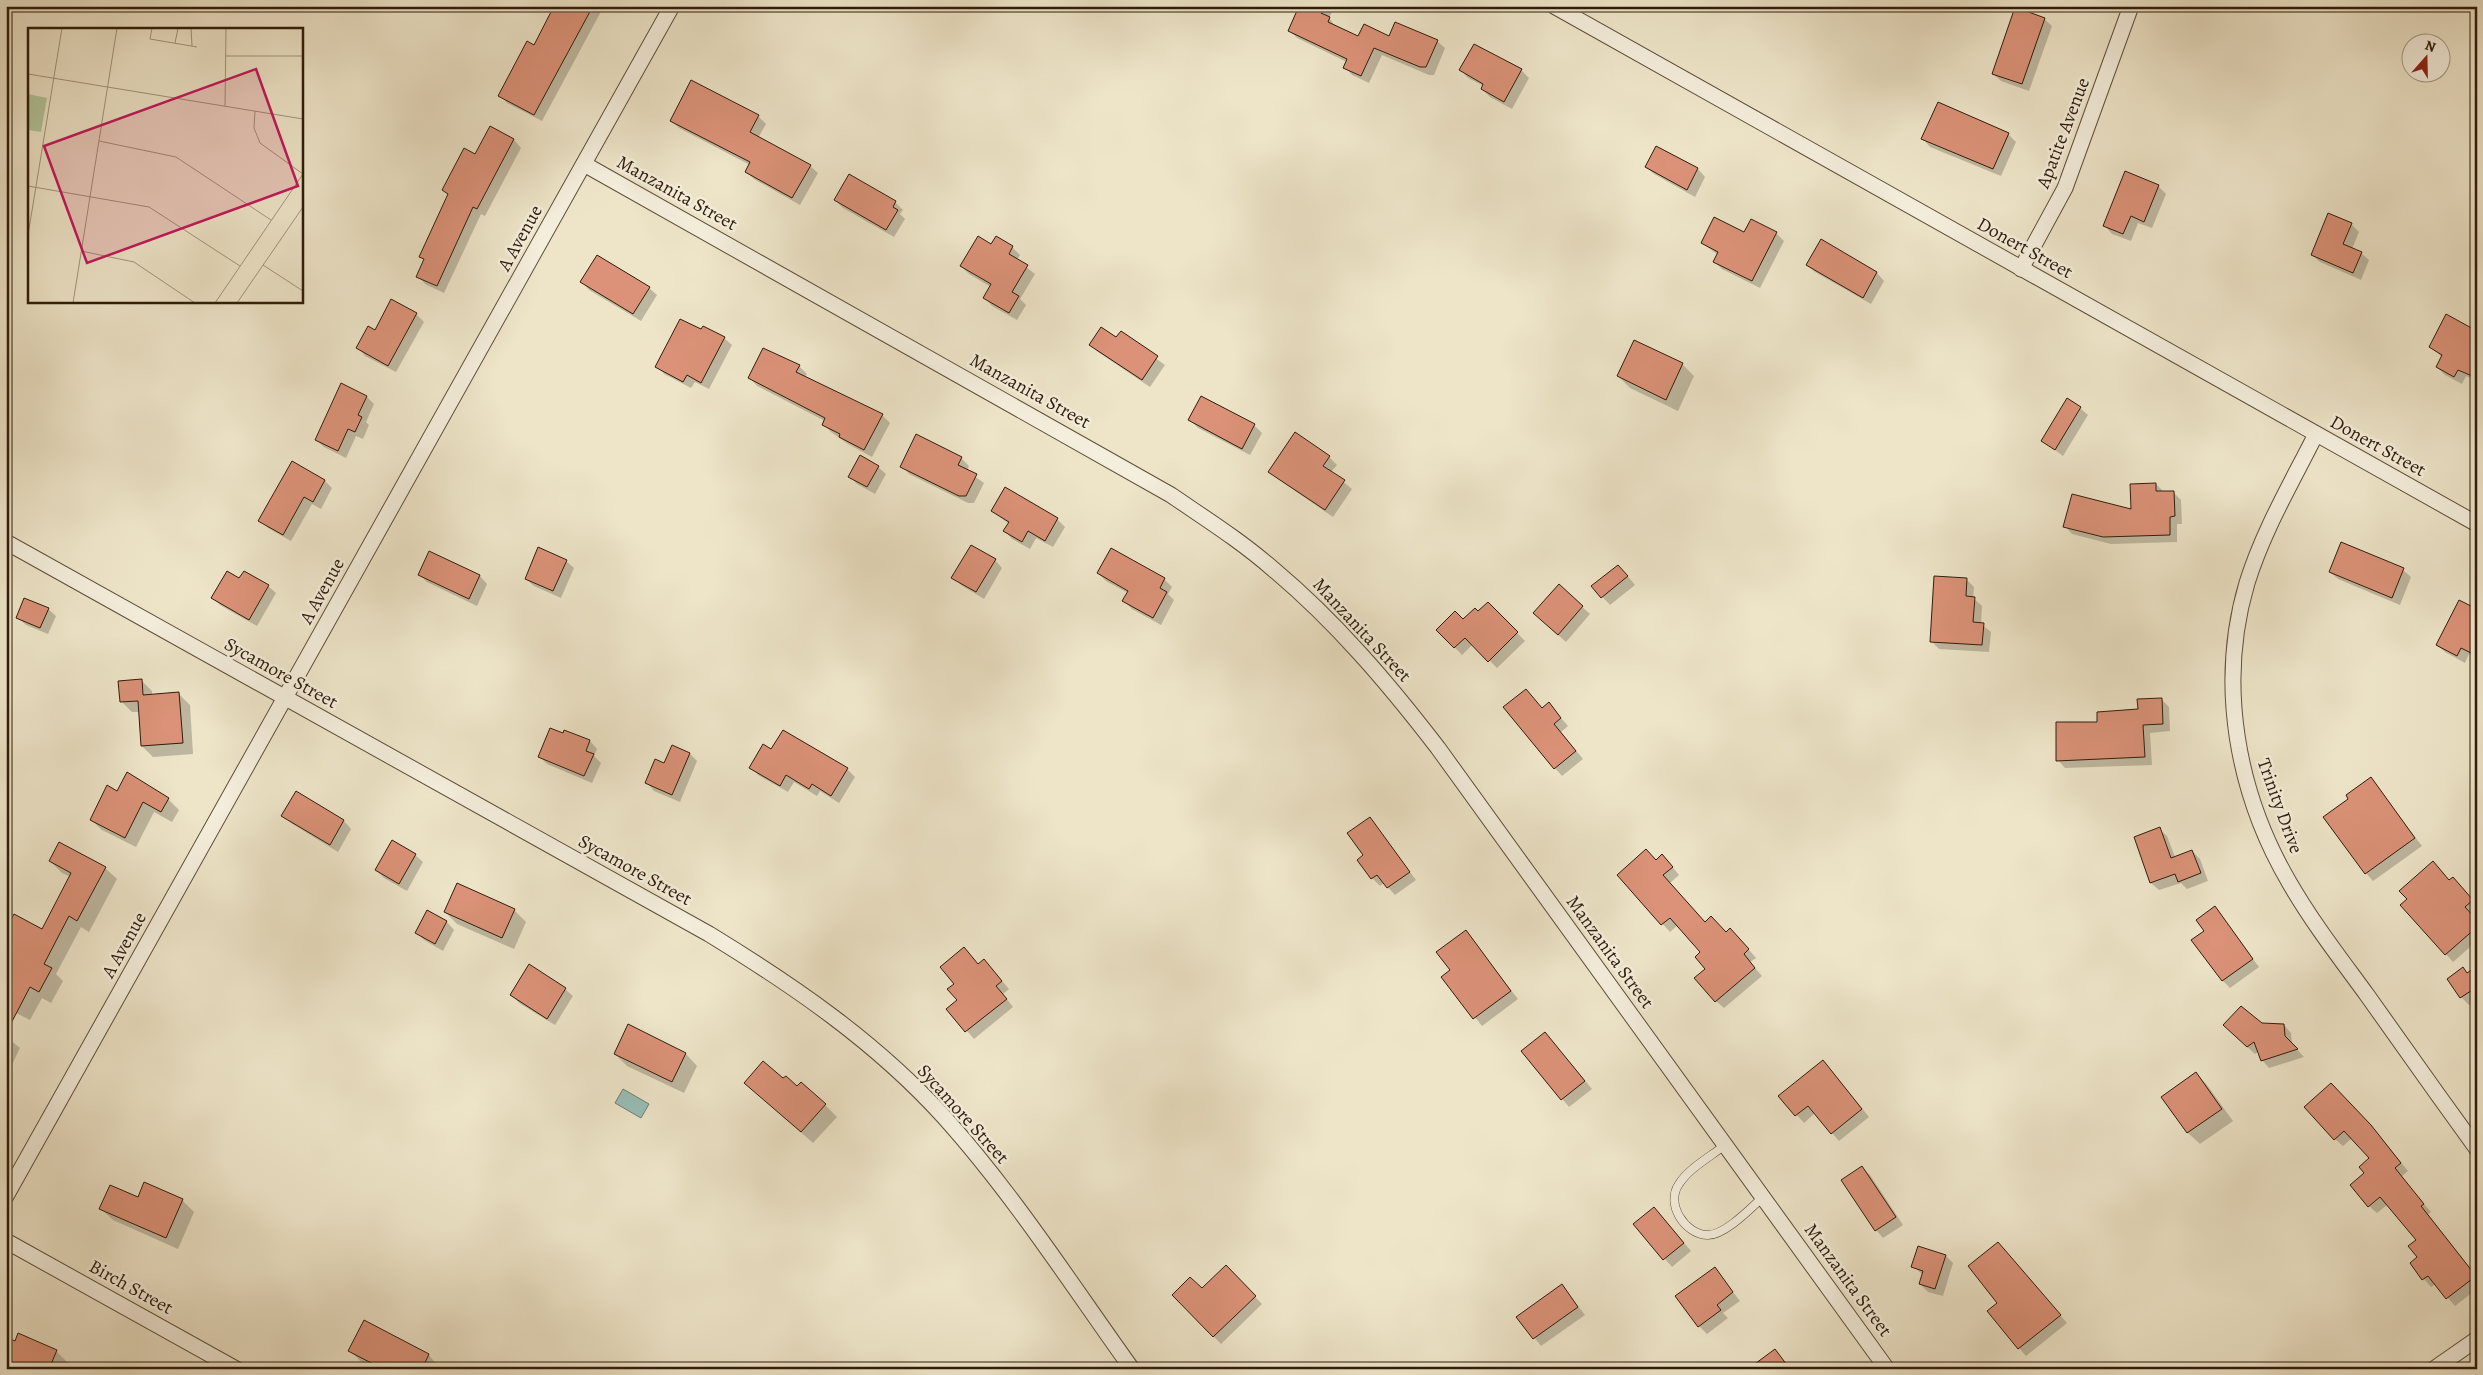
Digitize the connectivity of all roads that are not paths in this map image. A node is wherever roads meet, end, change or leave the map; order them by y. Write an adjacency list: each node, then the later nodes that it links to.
1 (672, 6): 4 (street, A Avenue)
2 (1554, 6): 5 (street, Donert Street)
3 (2131, 6): 5 (street, Apatite Avenue)
4 (584, 164): 9 (street, A Avenue); 10 (street, Manzanita Street)
5 (2021, 269): 6 (street, Donert Street)
6 (2316, 434): 7 (street, Donert Street); 11 (street, Trinity Drive)
7 (2477, 524)
8 (6, 542): 9 (street, Sycamore Street)
9 (285, 698): 12 (street, A Avenue); 17 (street, Sycamore Street)
10 (1725, 1145): 13 (street, Manzanita Street); 13 (lane)
11 (2477, 1149)
12 (6, 1196)
13 (1763, 1197): 18 (street, Manzanita Street)
14 (6, 1241): 16 (street, Birch Street)
15 (2477, 1338): 19 (street)
16 (236, 1369)
17 (1132, 1369)
18 (1887, 1369)
19 (2434, 1369)

